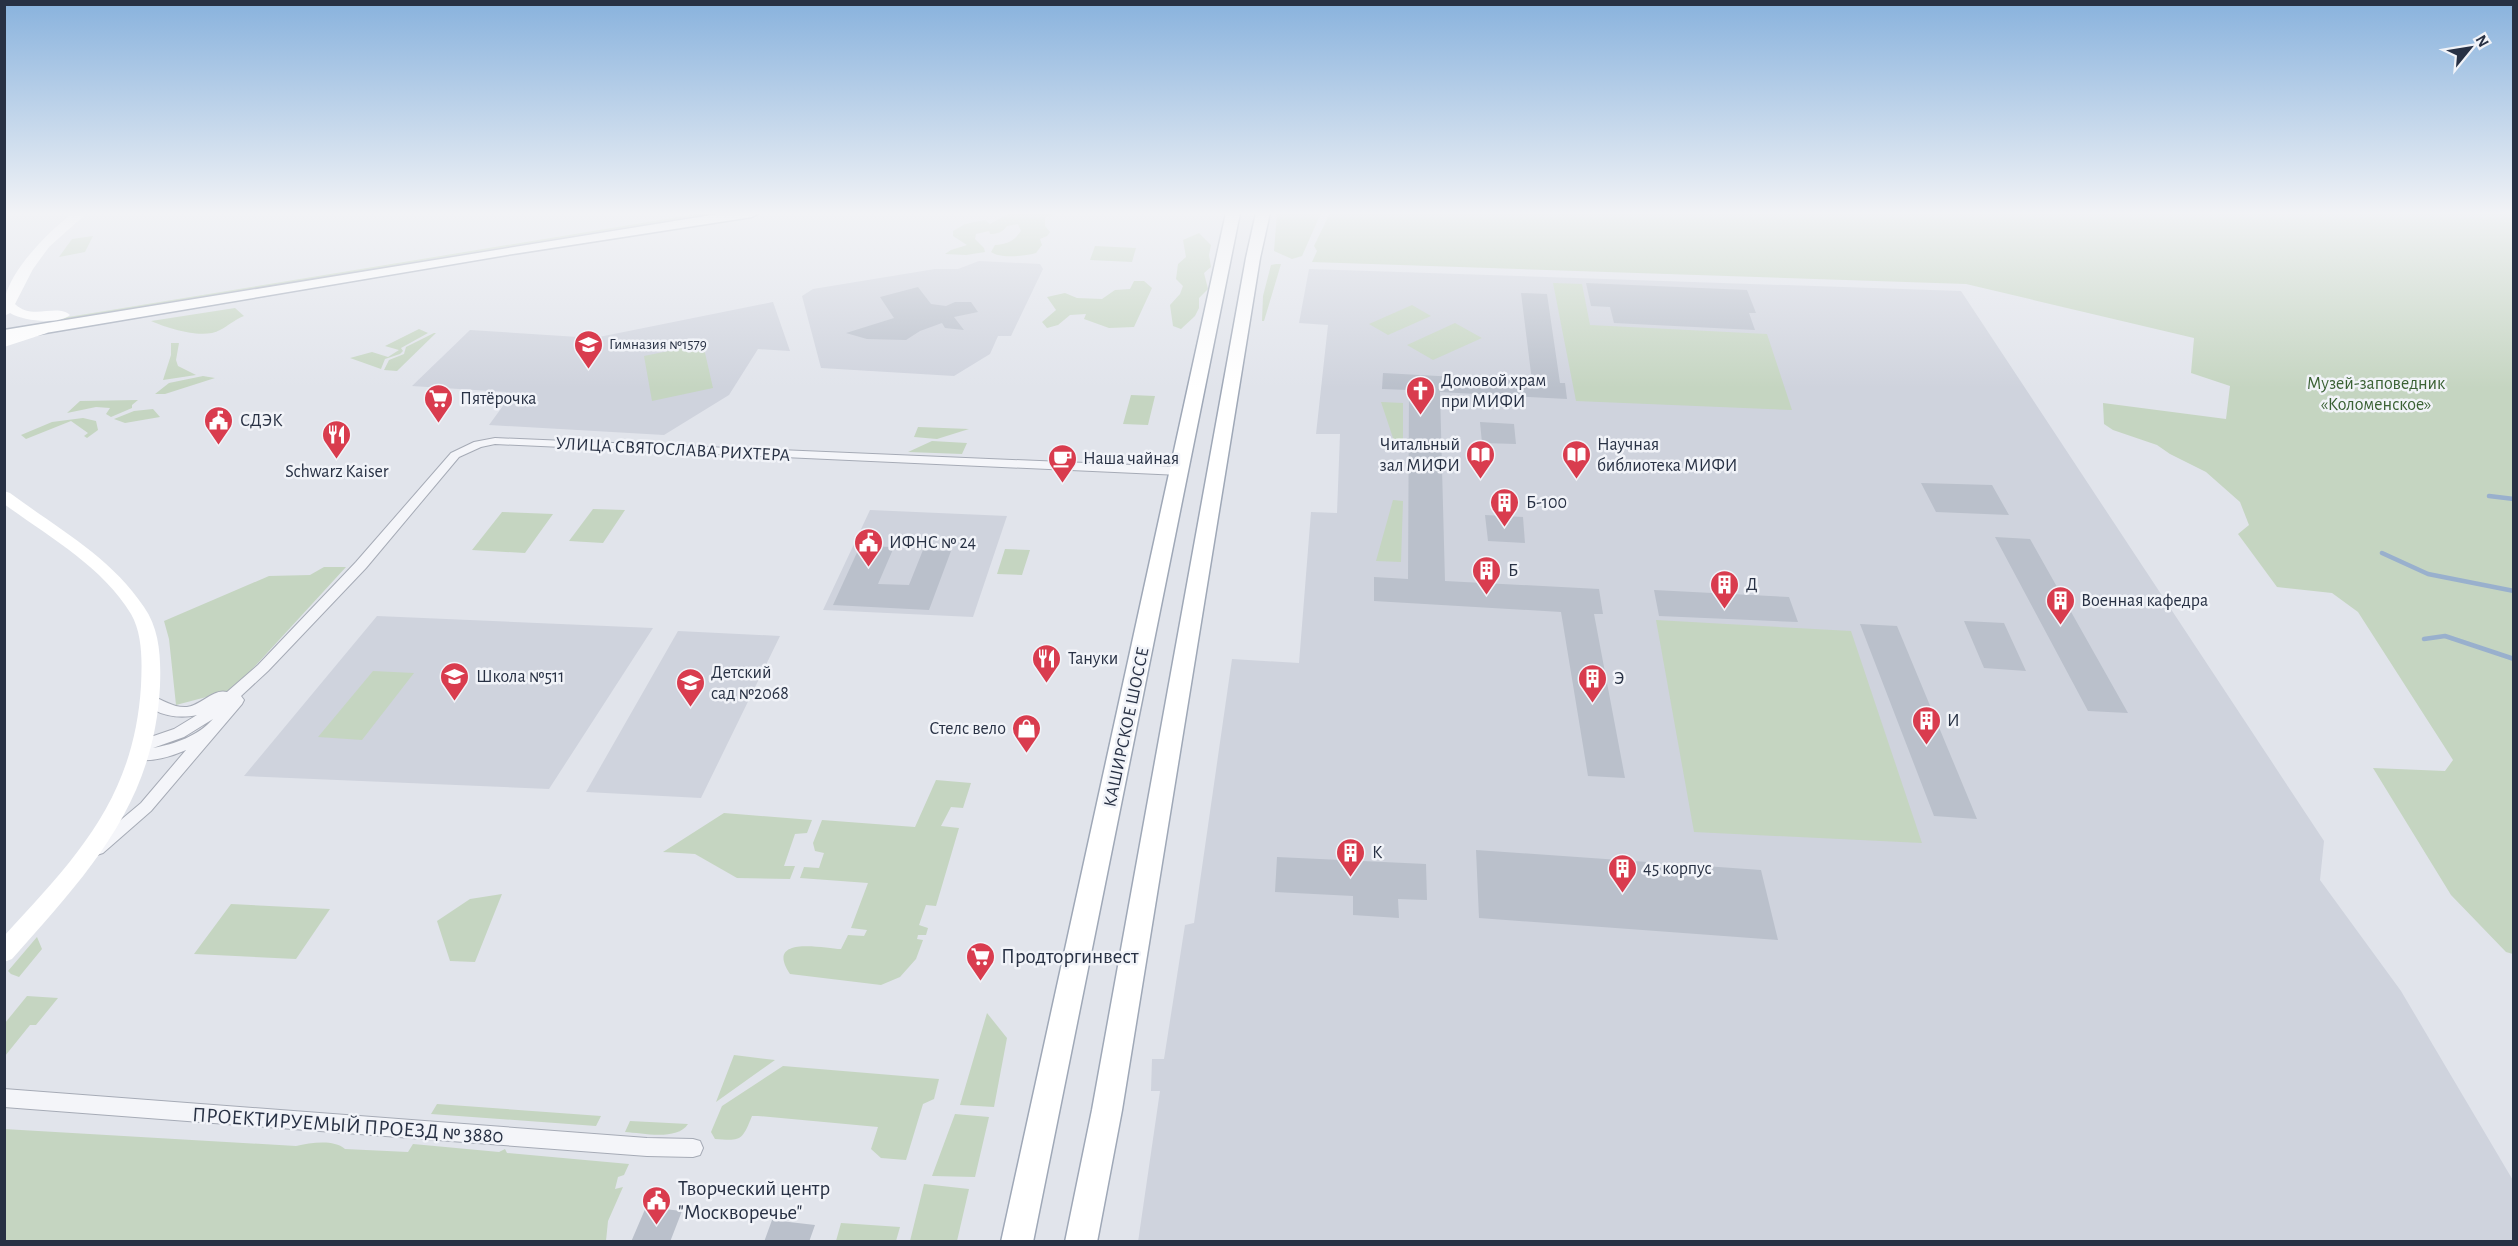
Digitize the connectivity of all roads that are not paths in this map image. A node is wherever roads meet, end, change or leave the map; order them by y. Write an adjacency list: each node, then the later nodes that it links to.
1 (24, 271): 6 (main road)
2 (345, 271): 7 (main road)
3 (377, 271): 7 (main road)
4 (1221, 271): 11 (main road, КАШИРСКОЕ ШОССЕ)
5 (1251, 271): 22 (main road)
6 (6, 307): 7 (main road)
7 (61, 320): 8 (main road); 9 (main road); 10 (main road)
8 (4, 325)
9 (4, 335)
10 (4, 344)
11 (1180, 471): 13 (street, УЛИЦА СВЯТОСЛАВА РИХТЕРА); 21 (main road, КАШИРСКОЕ ШОССЕ)
12 (4, 496): 14 (main road)
13 (263, 668): 14 (street); 15 (street); 16 (street)
14 (151, 701): 16 (main road)
15 (217, 726): 16 (street); 17 (street)
16 (142, 750): 17 (main road)
17 (86, 858): 18 (main road)
18 (4, 952)
19 (4, 1098): 20 (street, ПРОЕКТИРУЕМЫЙ ПРОЕЗД № 3880)
20 (693, 1148)
21 (1017, 1242)
22 (1081, 1242)

